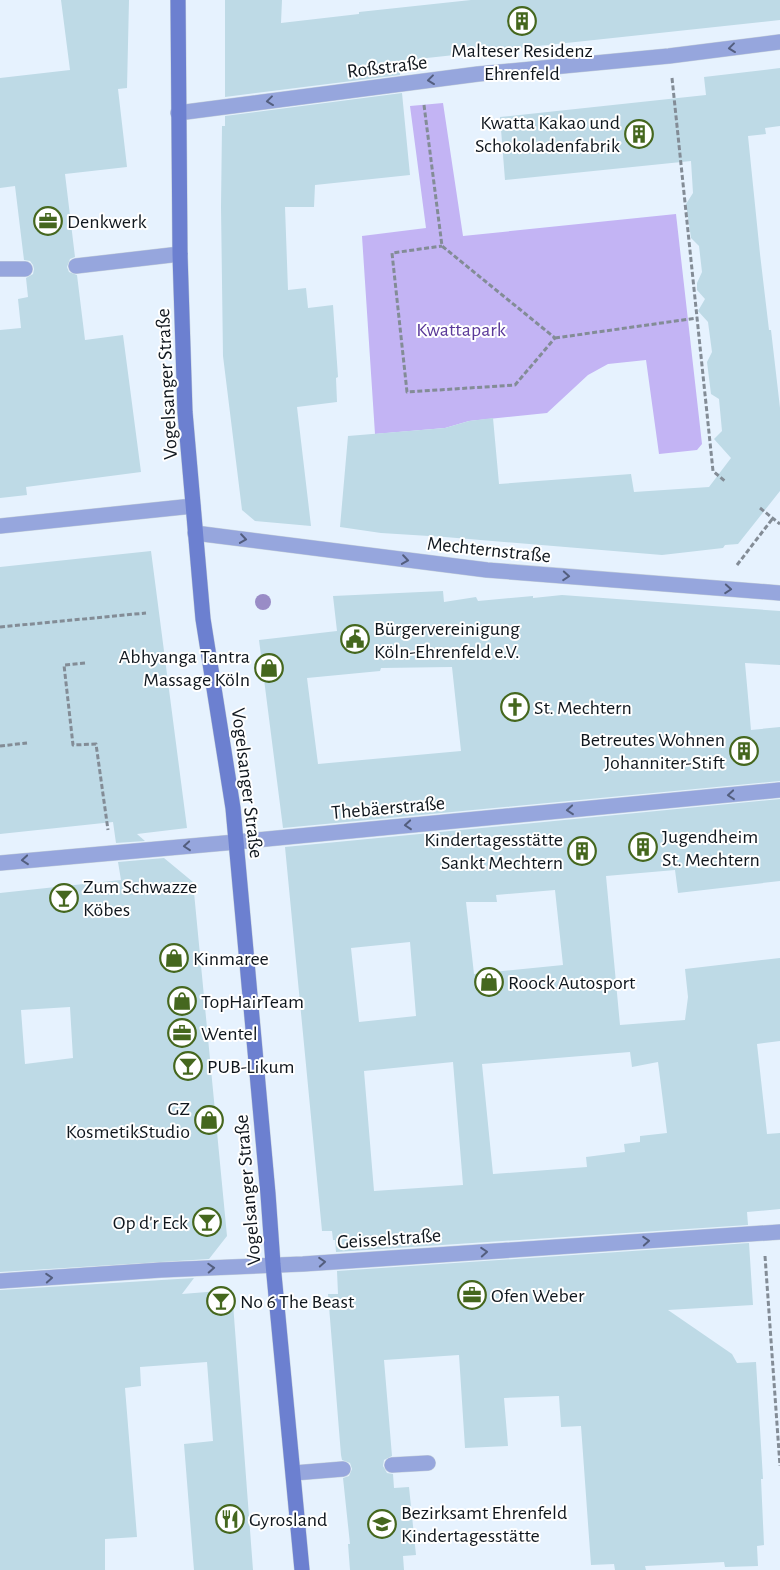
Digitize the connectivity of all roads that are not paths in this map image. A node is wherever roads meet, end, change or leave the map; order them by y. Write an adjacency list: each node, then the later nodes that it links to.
1 (178, 0): 3 (street, Vogelsanger Straße)
2 (780, 43): 3 (street, Roßstraße, one-way to 3)
3 (178, 113): 4 (street, Vogelsanger Straße)
4 (180, 254): 5 (street); 8 (street, Vogelsanger Straße)
5 (76, 266)
6 (0, 269): 7 (street)
7 (25, 269)
8 (193, 506): 9 (street); 10 (street, Vogelsanger Straße)
9 (0, 526)
10 (195, 532): 11 (street, Mechternstraße, one-way to 11); 13 (street, Vogelsanger Straße)
11 (780, 593)
12 (780, 790): 13 (street, Thebäerstraße, one-way to 13)
13 (236, 842): 14 (street, Thebäerstraße, one-way to 14); 16 (street, Vogelsanger Straße)
14 (0, 863)
15 (780, 1232): 16 (street, Geisselstraße, one-way to 15)
16 (273, 1264): 17 (street, Geisselstraße, one-way to 16); 21 (street, Vogelsanger Straße)
17 (0, 1281)
18 (428, 1463): 19 (street)
19 (392, 1465)
20 (343, 1469): 21 (street)
21 (294, 1474): 22 (street, Vogelsanger Straße)
22 (302, 1570)

